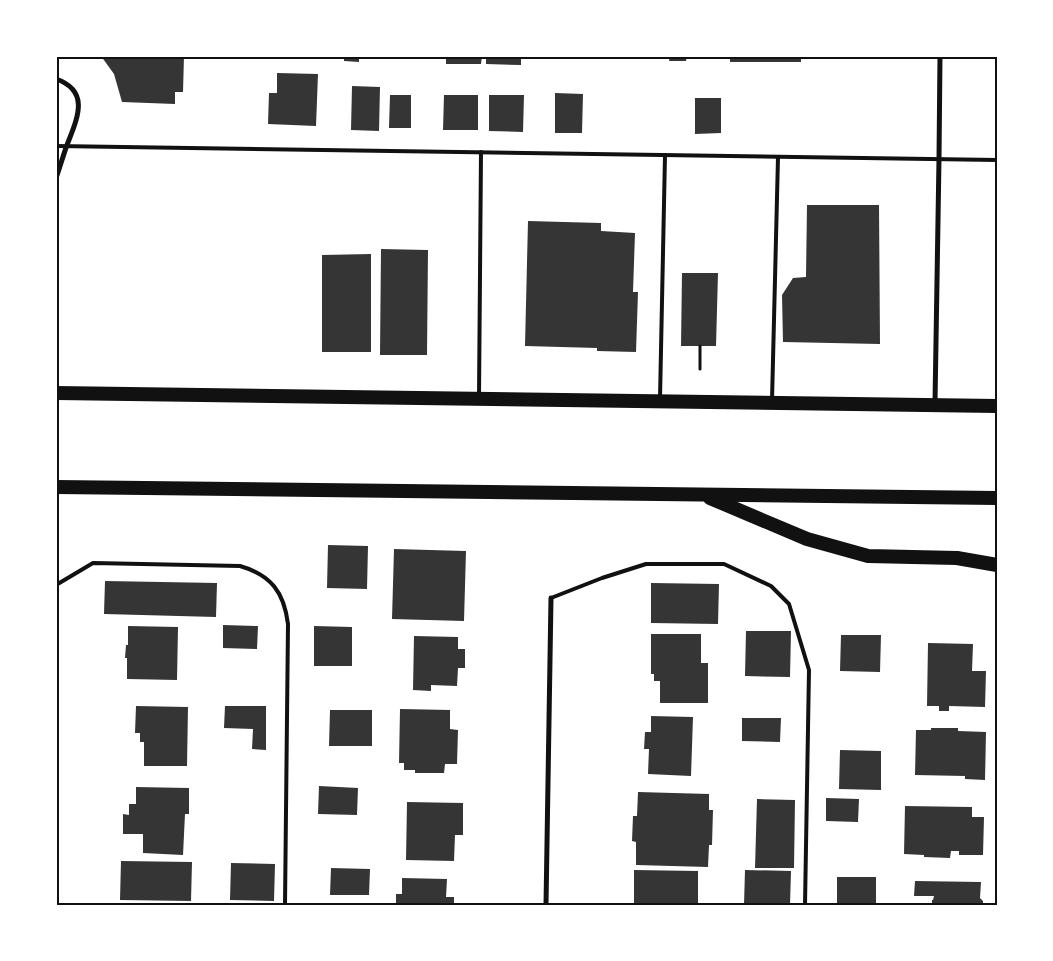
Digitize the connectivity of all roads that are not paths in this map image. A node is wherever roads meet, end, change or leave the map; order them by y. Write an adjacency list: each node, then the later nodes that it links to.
1 (940, 56): 8 (street)
2 (56, 79): 4 (street)
3 (56, 146): 4 (lane)
4 (67, 146): 5 (lane); 10 (street)
5 (481, 152): 6 (lane); 12 (lane)
6 (664, 155): 7 (lane); 13 (lane)
7 (778, 157): 8 (lane); 14 (lane)
8 (939, 160): 9 (lane); 15 (street)
9 (997, 160)
10 (56, 178)
11 (56, 393): 12 (highway)
12 (479, 399): 13 (highway)
13 (660, 402): 14 (highway)
14 (772, 403): 15 (highway)
15 (935, 405): 16 (highway)
16 (997, 406)
17 (56, 487): 18 (highway)
18 (703, 495): 19 (highway); 20 (highway)
19 (997, 498)
20 (997, 565)
21 (56, 585): 23 (lane)
22 (551, 598): 24 (street); 25 (lane)
23 (285, 905)
24 (546, 905)
25 (805, 905)

